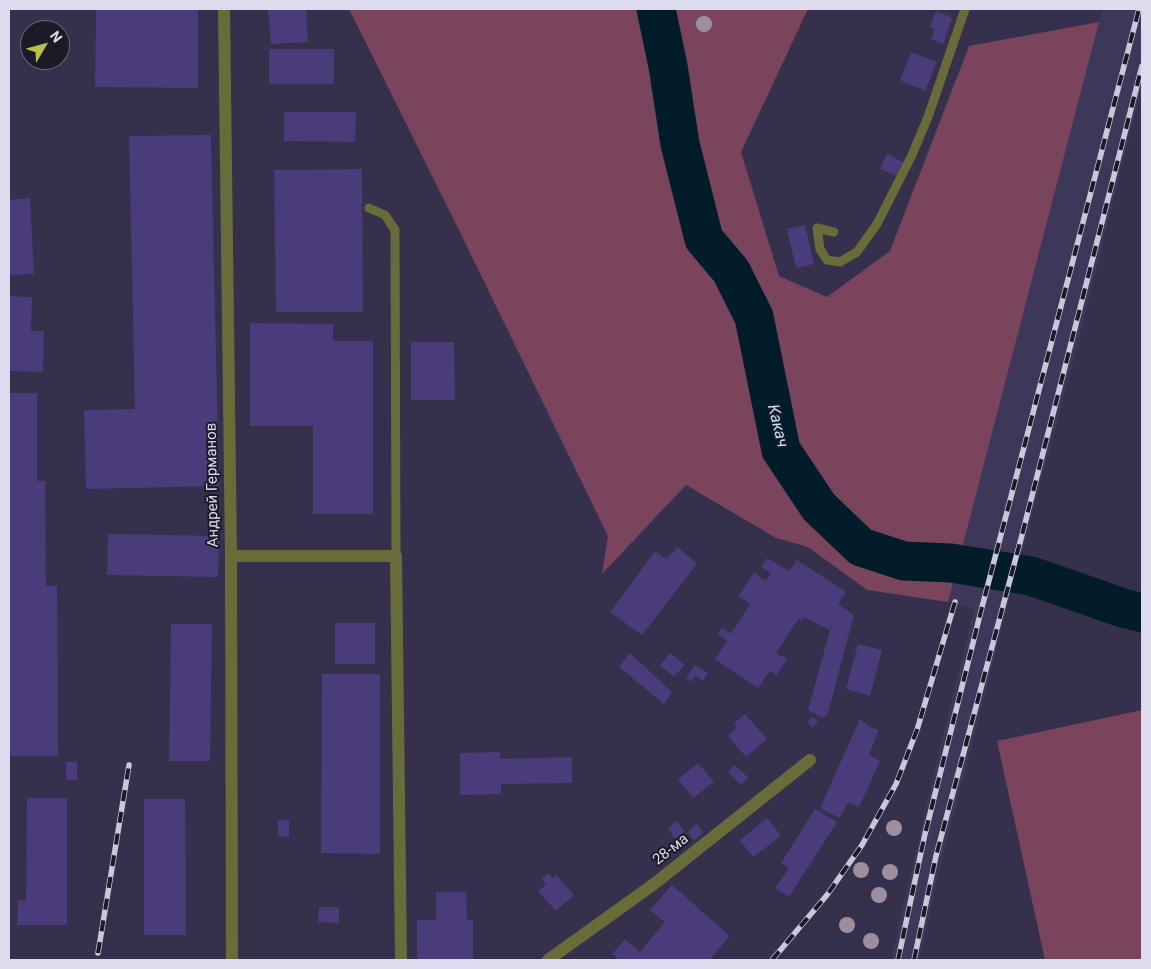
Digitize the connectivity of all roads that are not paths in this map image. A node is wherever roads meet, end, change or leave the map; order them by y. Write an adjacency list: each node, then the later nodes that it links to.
1 (224, 9): 5 (street, Андрей Германов)
2 (965, 9): 4 (lane)
3 (369, 208): 6 (lane)
4 (834, 232)
5 (231, 556): 6 (street); 8 (street, Андрей Германов)
6 (396, 556): 9 (street)
7 (810, 760): 10 (street, 28-ма)
8 (232, 960)
9 (401, 960)
10 (548, 960)

